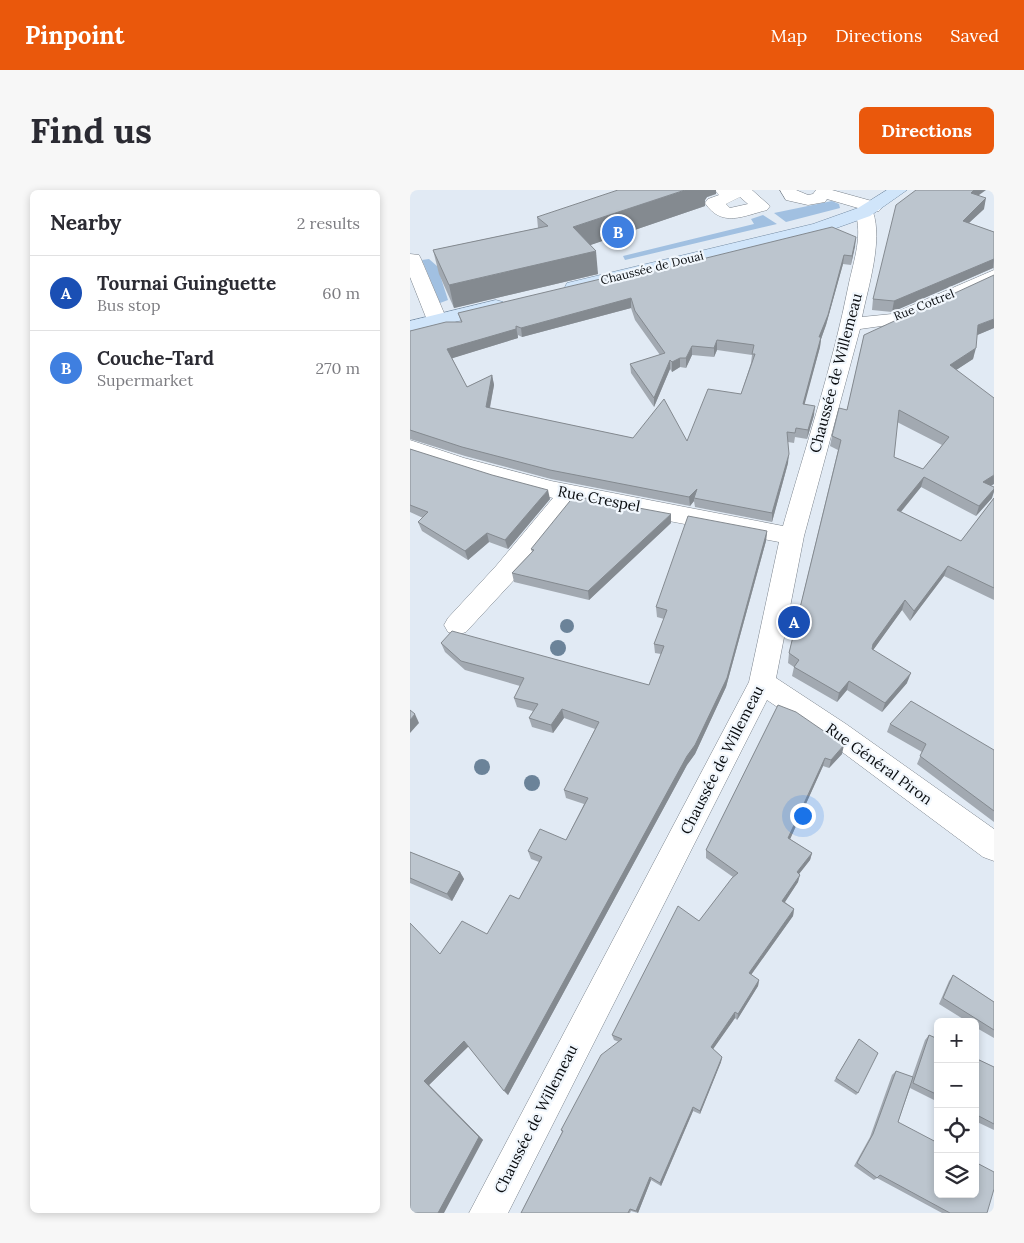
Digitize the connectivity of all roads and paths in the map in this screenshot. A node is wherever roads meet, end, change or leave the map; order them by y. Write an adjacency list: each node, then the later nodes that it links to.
1 (723, 190): 2 (street)
2 (742, 190)
3 (788, 190): 5 (street)
4 (899, 190): 6 (main road, Chaussée de Douai)
5 (824, 192): 6 (street)
6 (869, 209): 9 (main road, Chaussée de Douai); 12 (street, Chaussée de Willemeau)
7 (412, 259): 11 (street)
8 (994, 276): 12 (street, Rue Cottrel)
9 (552, 292)
10 (514, 301): 11 (main road)
11 (437, 320): 13 (main road)
12 (851, 324): 16 (street, Chaussée de Willemeau)
13 (410, 327)
14 (410, 446): 15 (street, Rue Crespel)
15 (570, 494): 16 (street, Rue Crespel); 17 (street)
16 (792, 536): 18 (street, Chaussée de Willemeau)
17 (457, 625)
18 (762, 683): 19 (street, Rue Général Piron); 20 (street, Chaussée de Willemeau)
19 (994, 847)
20 (488, 1213)

